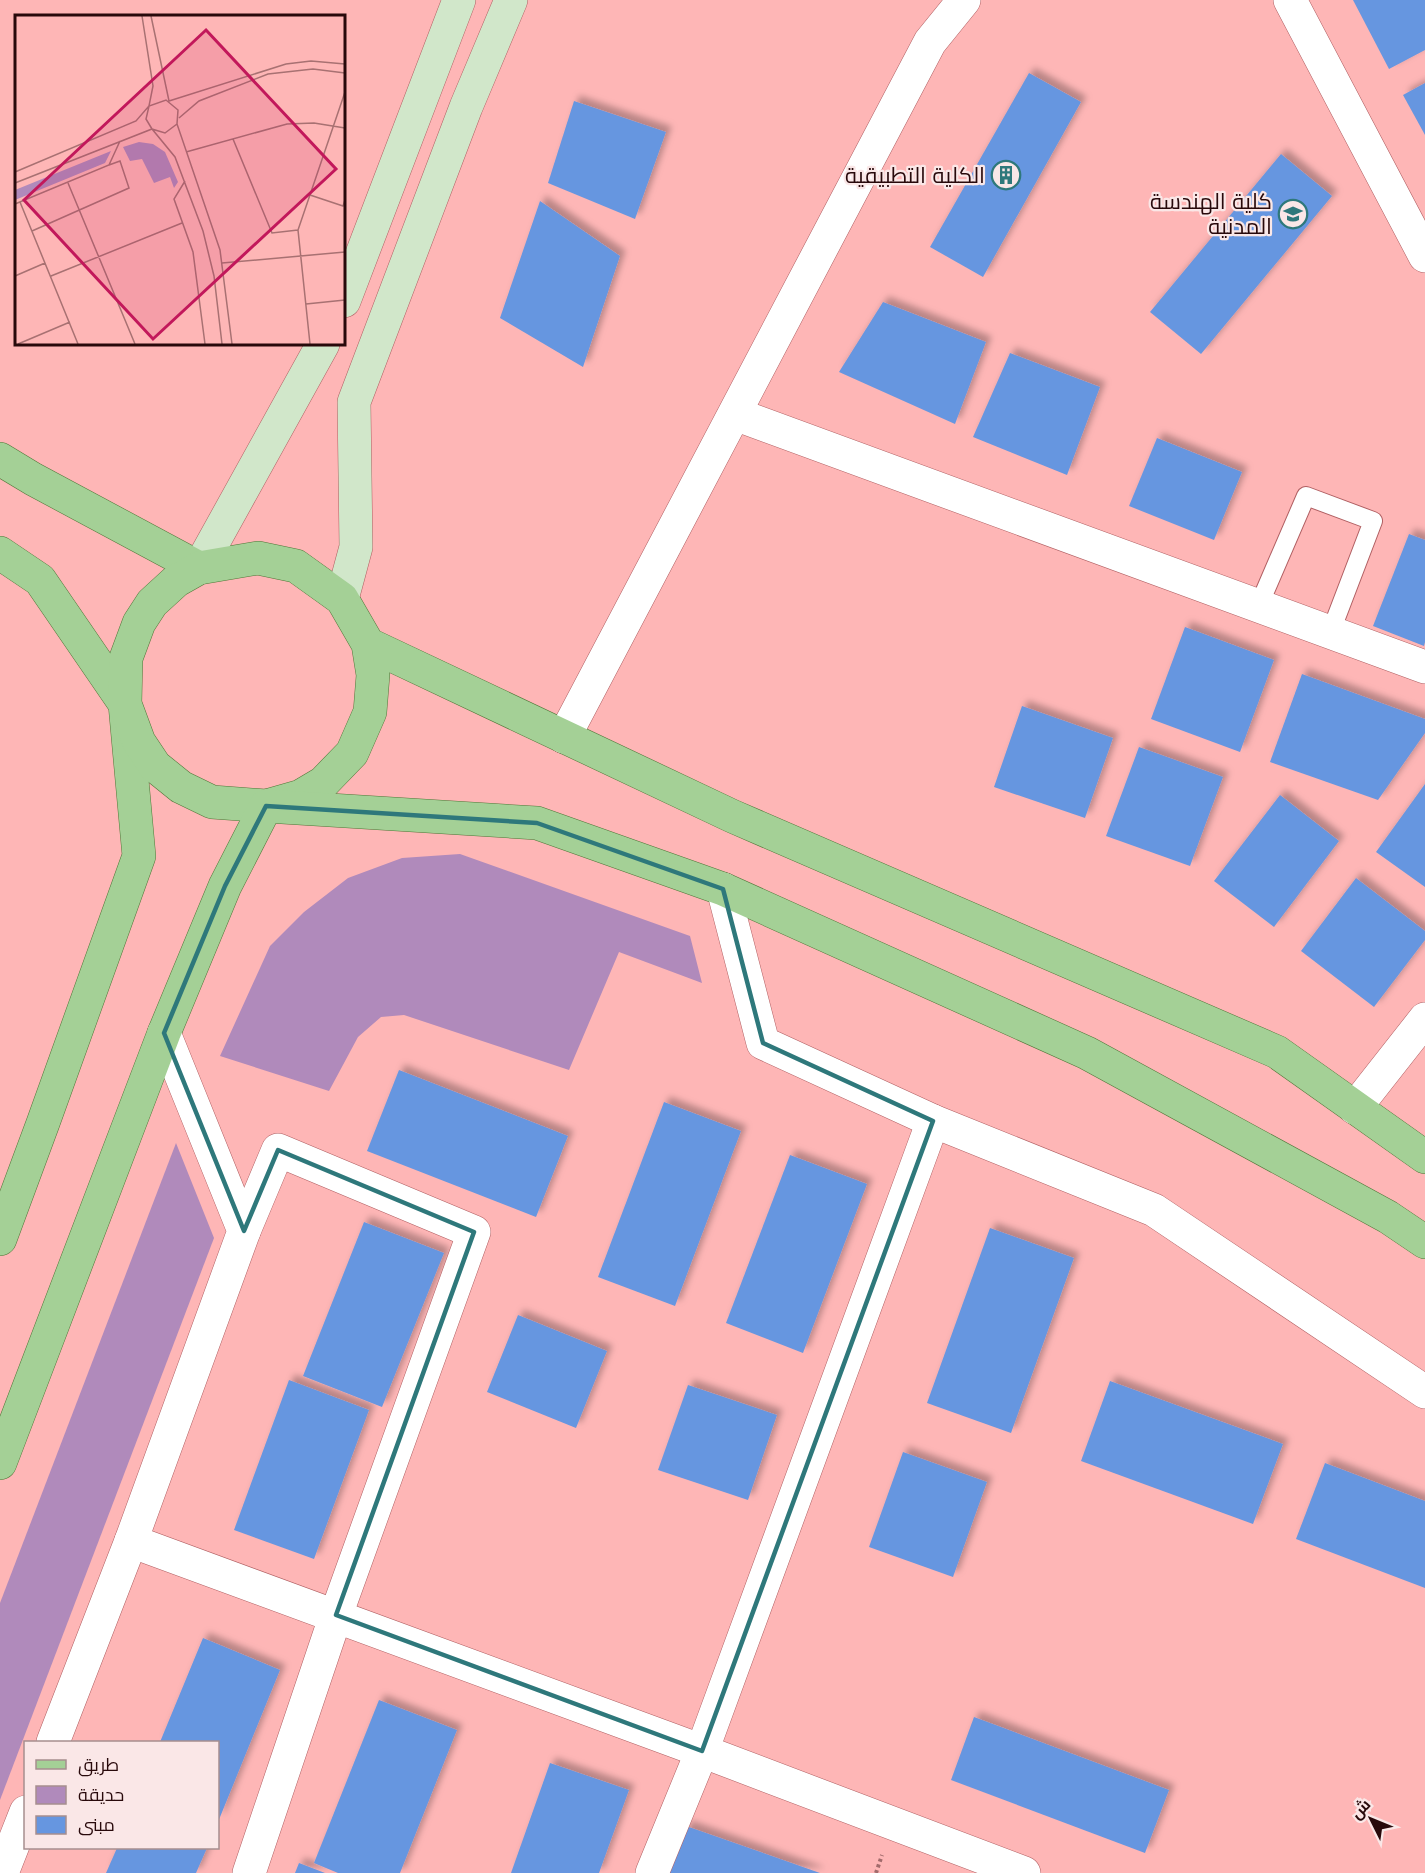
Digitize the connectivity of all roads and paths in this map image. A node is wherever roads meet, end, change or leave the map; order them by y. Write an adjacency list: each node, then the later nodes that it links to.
1 (459, 0): 6 (main road)
2 (511, 0): 12 (main road)
3 (964, 0): 8 (street)
4 (1290, 0): 5 (street)
5 (1425, 256)
6 (345, 298)
7 (322, 345): 11 (main road)
8 (735, 414): 13 (street); 18 (street)
9 (0, 459): 11 (main road)
10 (0, 553): 17 (main road)
11 (199, 568): 12 (main road); 17 (main road)
12 (342, 599): 15 (main road)
13 (1259, 605): 14 (street); 14 (lane)
14 (1330, 631): 16 (street)
15 (368, 644): 18 (main road); 19 (main road)
16 (1425, 667)
17 (125, 704): 19 (main road); 27 (main road)
18 (564, 737): 23 (main road)
19 (266, 806): 20 (main road); 22 (main road)
20 (723, 889): 24 (street); 28 (main road)
21 (1425, 1018): 23 (street)
22 (164, 1033): 26 (street); 30 (main road)
23 (1355, 1108): 25 (main road)
24 (933, 1121): 29 (street); 34 (street)
25 (1425, 1157)
26 (244, 1231): 31 (street); 32 (street)
27 (0, 1239)
28 (1425, 1242)
29 (1425, 1392)
30 (0, 1464)
31 (131, 1541): 32 (street); 33 (street)
32 (336, 1615): 34 (street); 37 (street)
33 (53, 1741)
34 (702, 1751): 38 (street); 39 (street)
35 (24, 1817): 36 (street)
36 (2, 1873)
37 (249, 1873)
38 (652, 1873)
39 (1024, 1873)

